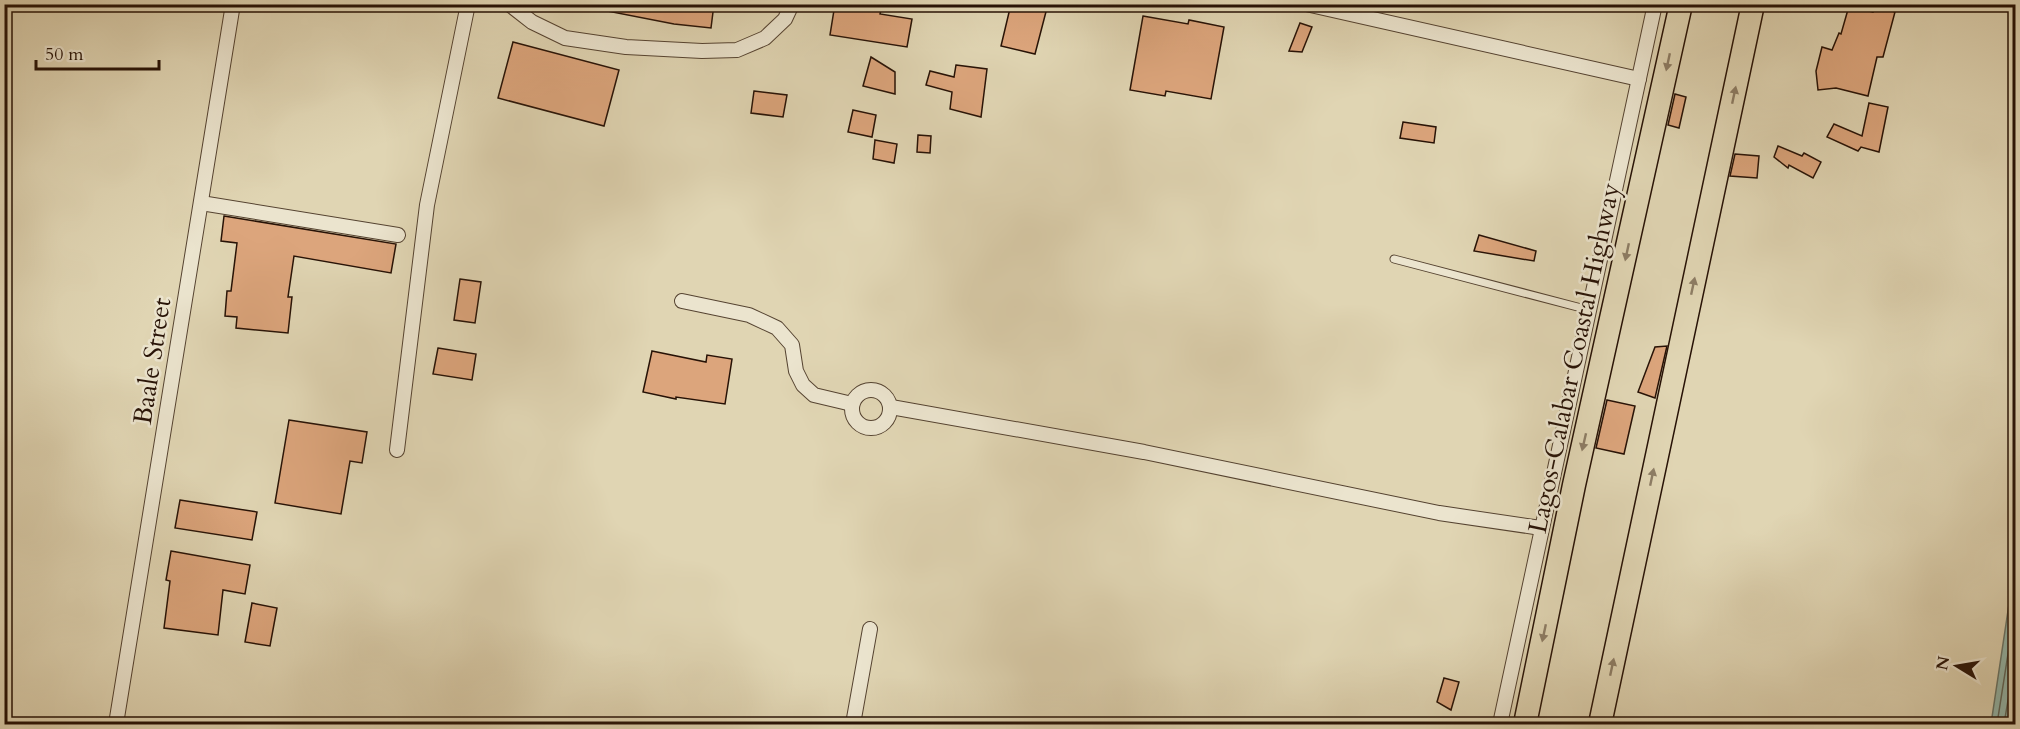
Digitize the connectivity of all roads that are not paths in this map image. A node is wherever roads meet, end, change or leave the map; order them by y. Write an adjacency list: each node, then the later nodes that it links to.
1 (233, 4): 11 (street, Baale Street)
2 (468, 4): 18 (street)
3 (509, 4): 4 (street)
4 (792, 4)
5 (1305, 4): 9 (street)
6 (1655, 4): 10 (street)
7 (1681, 4): 24 (highway, Lagos-Calabar Coastal Highway, one-way to 24)
8 (1753, 4): 25 (highway, one-way to 8)
9 (1354, 10): 10 (street)
10 (1639, 78): 15 (street)
11 (201, 202): 12 (street); 21 (street, Baale Street)
12 (398, 235)
13 (1394, 259): 15 (lane)
14 (681, 301): 16 (street)
15 (1590, 310): 19 (street)
16 (852, 404): 17 (street); 17 (street)
17 (891, 407): 19 (street)
18 (397, 450)
19 (1541, 528): 23 (street)
20 (870, 628): 22 (street)
21 (116, 724)
22 (853, 724)
23 (1500, 724)
24 (1525, 724)
25 (1600, 724)

